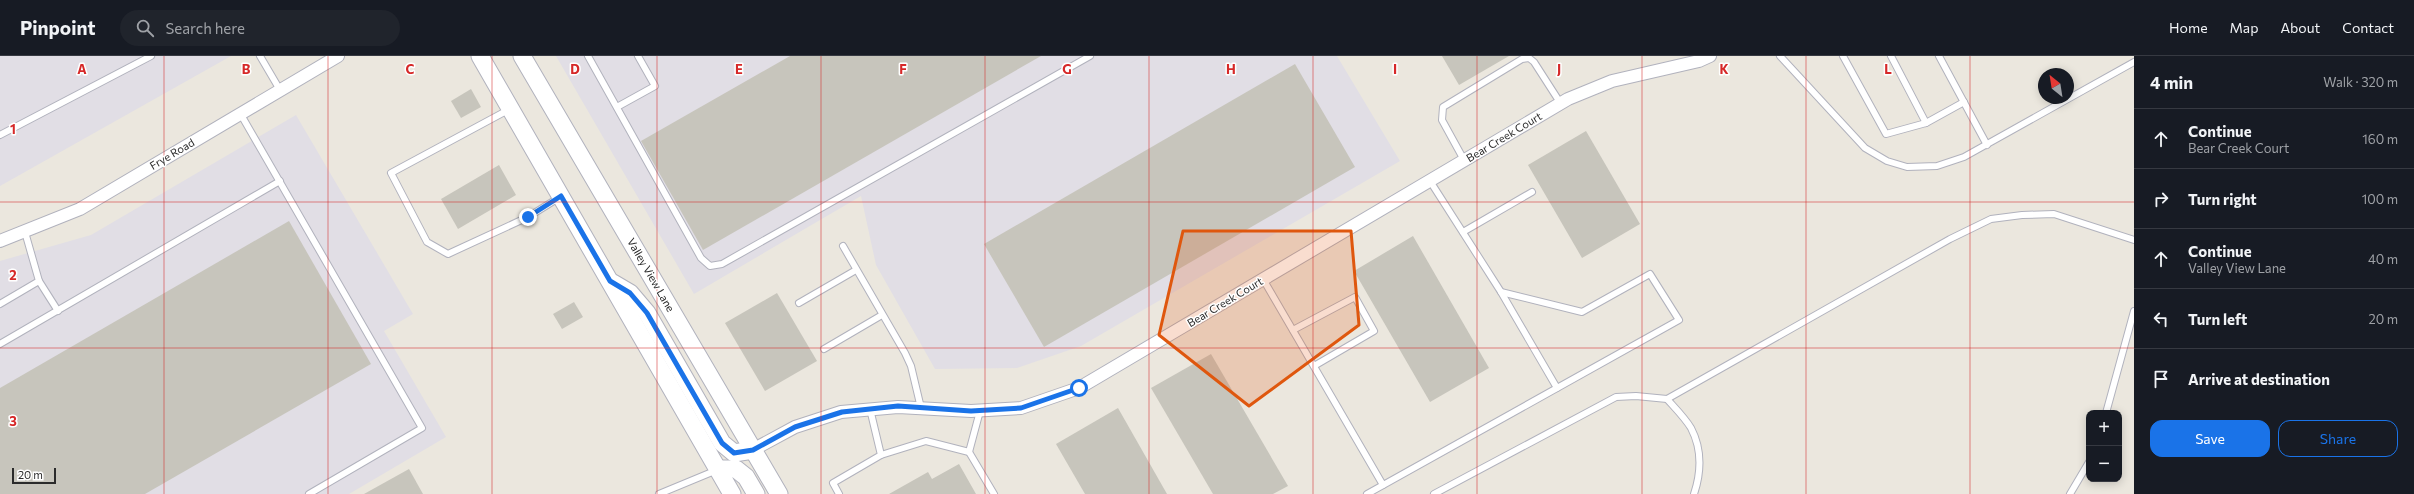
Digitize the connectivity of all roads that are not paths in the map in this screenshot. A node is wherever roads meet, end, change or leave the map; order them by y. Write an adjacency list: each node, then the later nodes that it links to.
1 (151, 56): 22 (lane)
2 (260, 56): 15 (lane)
3 (338, 56): 15 (street, Frye Road)
4 (480, 56): 19 (main road)
5 (522, 56): 54 (main road, Valley View Lane)
6 (588, 56): 18 (lane)
7 (638, 56): 18 (lane)
8 (1090, 56): 18 (lane)
9 (1710, 56): 17 (street, Bear Creek Court)
10 (1780, 56): 23 (lane)
11 (1843, 56): 21 (lane)
12 (1891, 56): 21 (lane)
13 (1938, 56): 16 (lane)
14 (2134, 62): 23 (lane)
15 (280, 90): 20 (street, Frye Road)
16 (1964, 102): 21 (lane); 23 (lane)
17 (1561, 104): 24 (street, Bear Creek Court); 24 (lane)
18 (617, 107)
19 (510, 108): 28 (main road); 28 (lane)
20 (240, 113): 25 (lane); 29 (street, Frye Road)
21 (1926, 123)
22 (0, 135)
23 (1987, 145)
24 (1464, 160): 26 (street, Bear Creek Court)
25 (280, 181): 41 (lane); 61 (lane)
26 (1430, 181): 30 (lane); 35 (street, Bear Creek Court)
27 (1532, 192): 30 (lane)
28 (561, 196): 37 (main road)
29 (26, 232): 32 (street, Frye Road); 36 (lane)
30 (1462, 232): 38 (lane)
31 (2134, 240): 49 (lane)
32 (0, 241)
33 (843, 246): 34 (lane)
34 (856, 270): 39 (lane); 43 (lane)
35 (1263, 279): 44 (lane); 53 (street, Bear Creek Court)
36 (39, 281): 40 (lane); 41 (lane)
37 (610, 281): 54 (main road); 58 (main road)
38 (1501, 292): 48 (lane); 48 (lane)
39 (799, 303)
40 (0, 304)
41 (58, 311): 45 (lane)
42 (2134, 311): 52 (lane)
43 (882, 315): 46 (lane); 50 (lane)
44 (1293, 330): 47 (lane); 47 (lane)
45 (0, 344)
46 (824, 349)
47 (1314, 366): 59 (lane)
48 (1557, 388): 59 (lane)
49 (1667, 399): 69 (lane); 70 (lane)
50 (921, 408): 51 (street, Bear Creek Court); 53 (street, Bear Creek Court)
51 (870, 409): 54 (street, Bear Creek Court); 56 (lane)
52 (2107, 410)
53 (980, 411): 55 (lane)
54 (753, 450): 58 (street, Bear Creek Court); 65 (main road, Valley View Lane)
55 (969, 452): 56 (lane); 67 (lane)
56 (881, 455): 66 (lane)
57 (2086, 467): 71 (lane)
58 (718, 469): 60 (lane); 63 (main road); 64 (main road)
59 (1384, 485): 68 (lane)
60 (668, 492): 62 (lane)
61 (309, 494)
62 (659, 494)
63 (732, 494)
64 (756, 494)
65 (779, 494)
66 (839, 494)
67 (994, 494)
68 (1367, 494)
69 (1434, 494)
70 (1694, 494)
71 (2070, 494)

